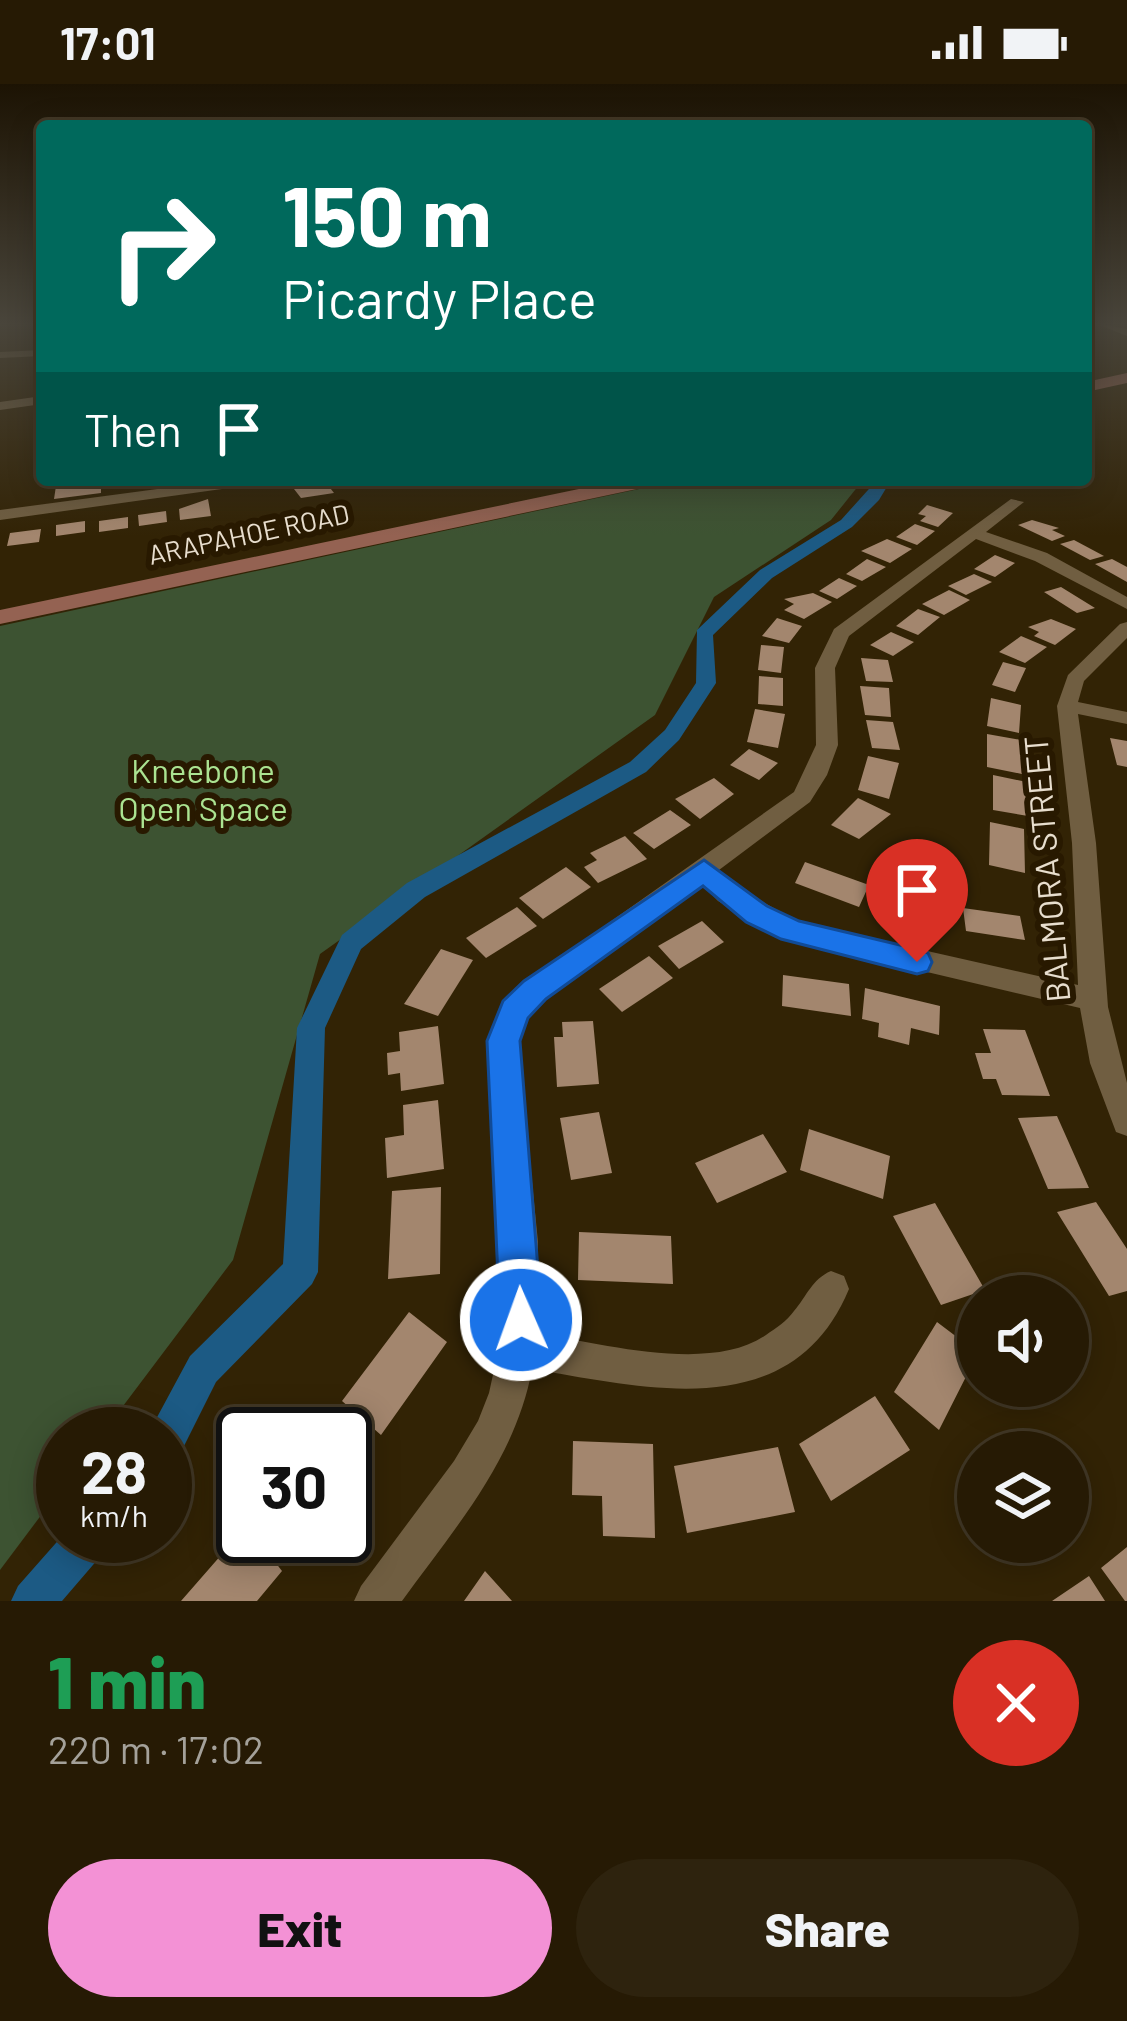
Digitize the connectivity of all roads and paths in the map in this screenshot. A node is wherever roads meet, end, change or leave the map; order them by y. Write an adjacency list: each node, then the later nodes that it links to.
1 (36, 401): 2 (street)
2 (0, 406)
3 (174, 486): 5 (street)
4 (622, 486): 10 (main road, ARAPAHOE ROAD)
5 (132, 489): 7 (street)
6 (1016, 502): 8 (street)
7 (0, 515)
8 (977, 534): 9 (street); 14 (street)
9 (1127, 604)
10 (0, 617)
11 (1127, 628): 12 (street, BALMORA STREET)
12 (1067, 706): 13 (street); 15 (street, BALMORA STREET)
13 (1127, 718)
14 (704, 871): 15 (street); 18 (street)
15 (1089, 999): 16 (street, BALMORA STREET)
16 (1127, 1122)
17 (831, 1289): 18 (street)
18 (521, 1349): 19 (street)
19 (376, 1601)

